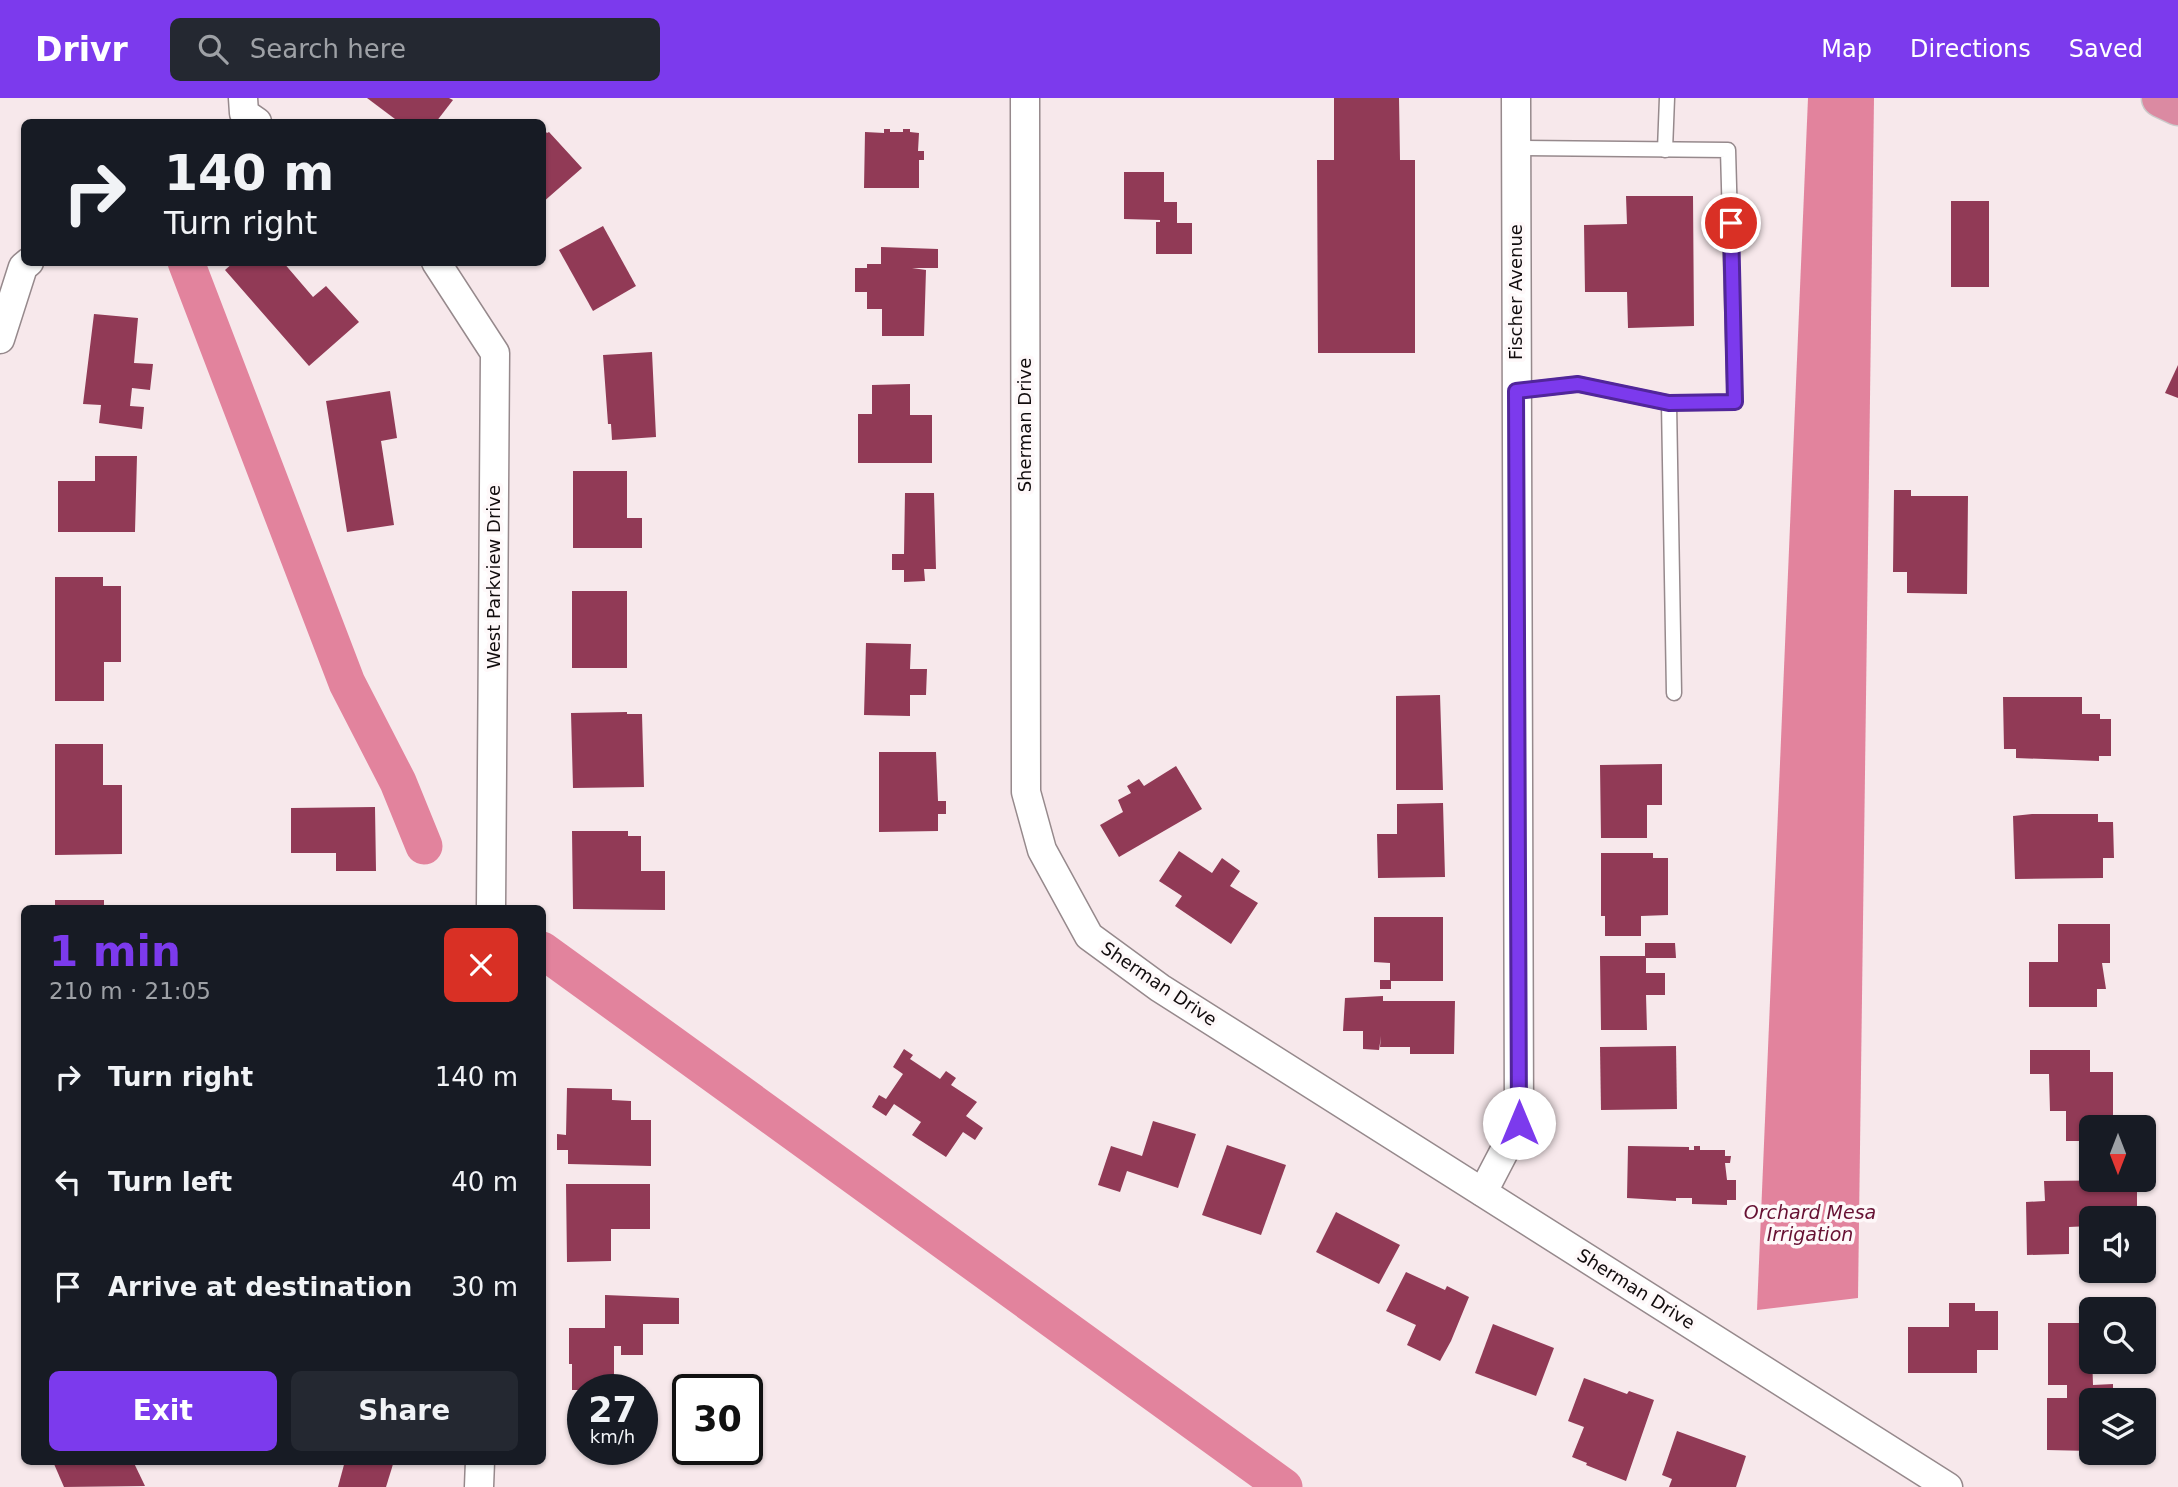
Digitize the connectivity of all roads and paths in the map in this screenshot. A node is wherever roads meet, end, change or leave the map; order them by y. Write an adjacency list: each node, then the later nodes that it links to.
1 (1025, 98): 15 (street, Sherman Drive)
2 (1516, 98): 6 (street, Fischer Avenue)
3 (1667, 98): 7 (lane)
4 (2161, 98): 5 (highway)
5 (2178, 106)
6 (1516, 148): 7 (lane); 11 (street, Fischer Avenue)
7 (1665, 150): 12 (lane)
8 (24, 266): 10 (street)
9 (439, 266): 14 (street, West Parkview Drive)
10 (0, 339)
11 (1516, 391): 12 (lane); 15 (street, Fischer Avenue)
12 (1669, 403): 13 (lane)
13 (1674, 693)
14 (491, 905)
15 (1483, 1192): 18 (street, Sherman Drive)
16 (480, 1465): 17 (street)
17 (479, 1487)
18 (1948, 1487)

